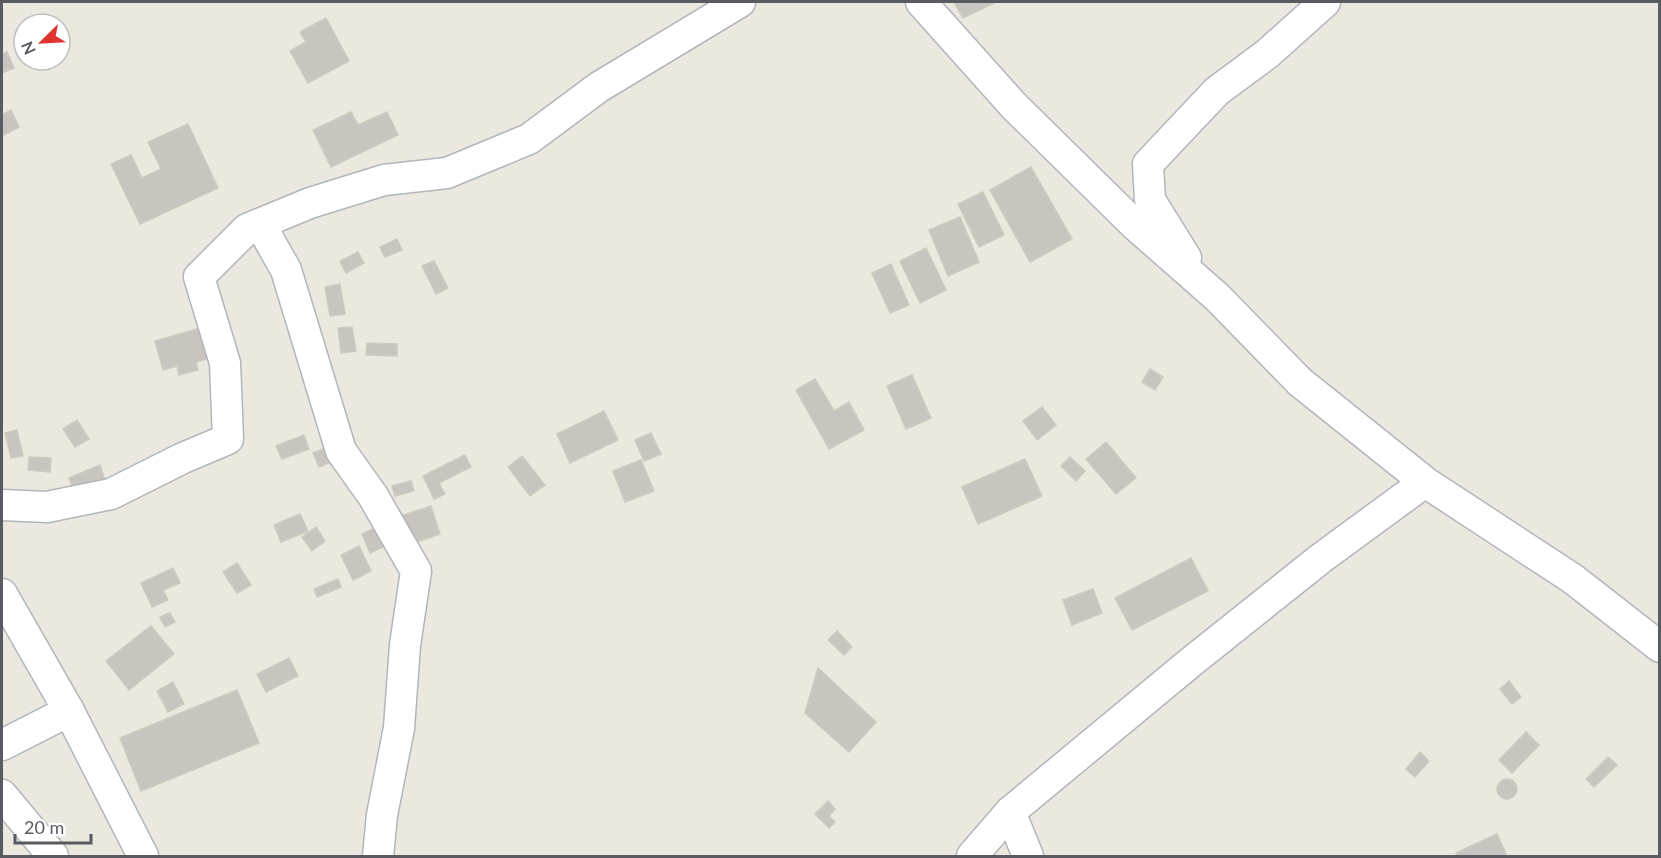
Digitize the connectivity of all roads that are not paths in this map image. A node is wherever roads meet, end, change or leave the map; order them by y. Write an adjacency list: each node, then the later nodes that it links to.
1 (740, 2): 4 (street)
2 (921, 2): 5 (street)
3 (1325, 2): 5 (street)
4 (260, 224): 7 (street); 17 (street)
5 (1200, 283): 6 (street)
6 (1425, 482): 9 (street); 13 (street)
7 (2, 505)
8 (2, 594): 10 (street)
9 (1659, 647)
10 (69, 711): 11 (street); 16 (street)
11 (2, 745)
12 (2, 795): 15 (street)
13 (1010, 812): 14 (street); 18 (street)
14 (1032, 855)
15 (54, 856)
16 (142, 856)
17 (378, 856)
18 (972, 856)

